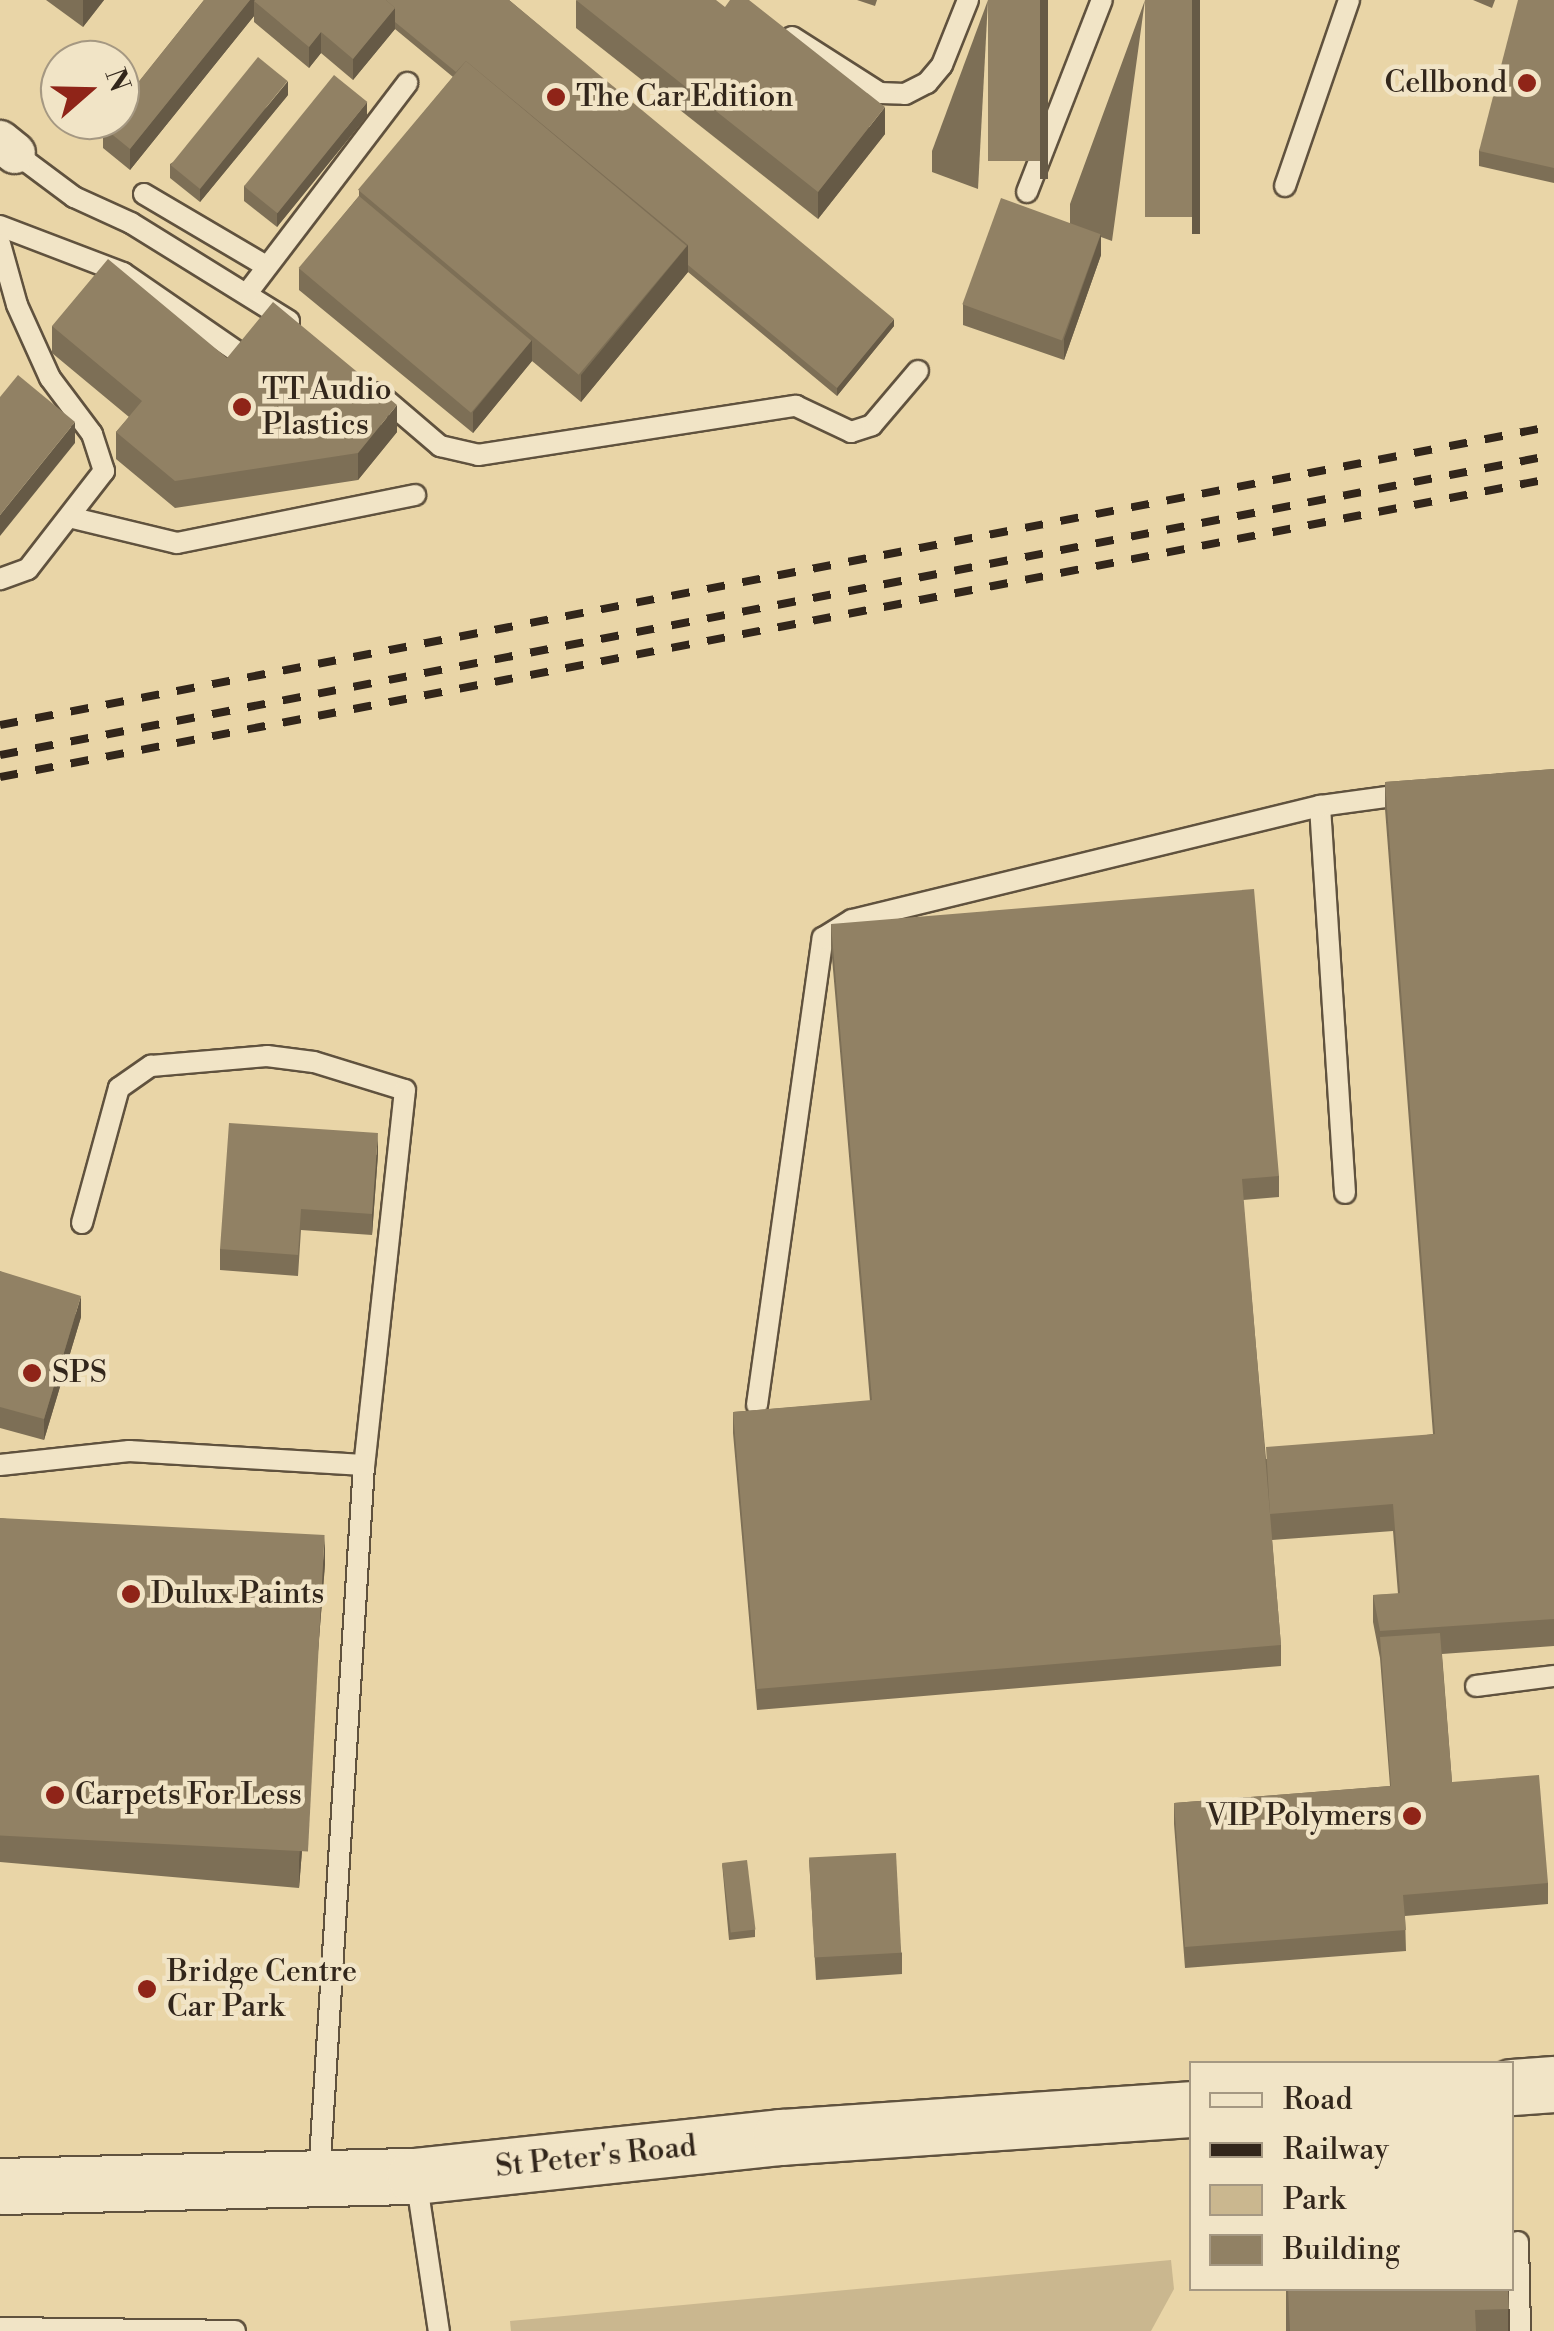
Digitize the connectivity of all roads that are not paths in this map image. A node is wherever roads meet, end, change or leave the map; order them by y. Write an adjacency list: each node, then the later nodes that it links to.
1 (968, 0): 4 (lane)
2 (1102, 0): 8 (lane)
3 (1349, 0): 7 (lane)
4 (766, 21)
5 (406, 84): 12 (lane)
6 (7, 147): 13 (lane)
7 (1285, 186)
8 (1028, 192)
9 (144, 194): 12 (lane)
10 (0, 226): 15 (lane)
11 (0, 244): 19 (lane)
12 (266, 266): 13 (lane)
13 (248, 292): 14 (lane)
14 (310, 338)
15 (236, 351)
16 (918, 371): 17 (lane)
17 (353, 372)
18 (414, 495): 19 (lane)
19 (68, 517): 20 (lane)
20 (0, 579)
21 (1437, 790): 22 (lane)
22 (1320, 806): 23 (lane); 25 (lane)
23 (1345, 1193)
24 (82, 1223): 26 (lane)
25 (757, 1405)
26 (364, 1465): 27 (lane); 34 (lane)
27 (0, 1466)
28 (1554, 1676): 29 (lane)
29 (1476, 1686)
30 (1554, 2084): 31 (street)
31 (1514, 2087)
32 (1189, 2109): 33 (street, St Peter's Road)
33 (415, 2176): 34 (street, St Peter's Road); 39 (lane)
34 (319, 2178): 35 (street, St Peter's Road)
35 (0, 2186)
36 (1518, 2242): 40 (lane)
37 (0, 2328): 38 (lane)
38 (236, 2331)
39 (439, 2331)
40 (1520, 2331)

